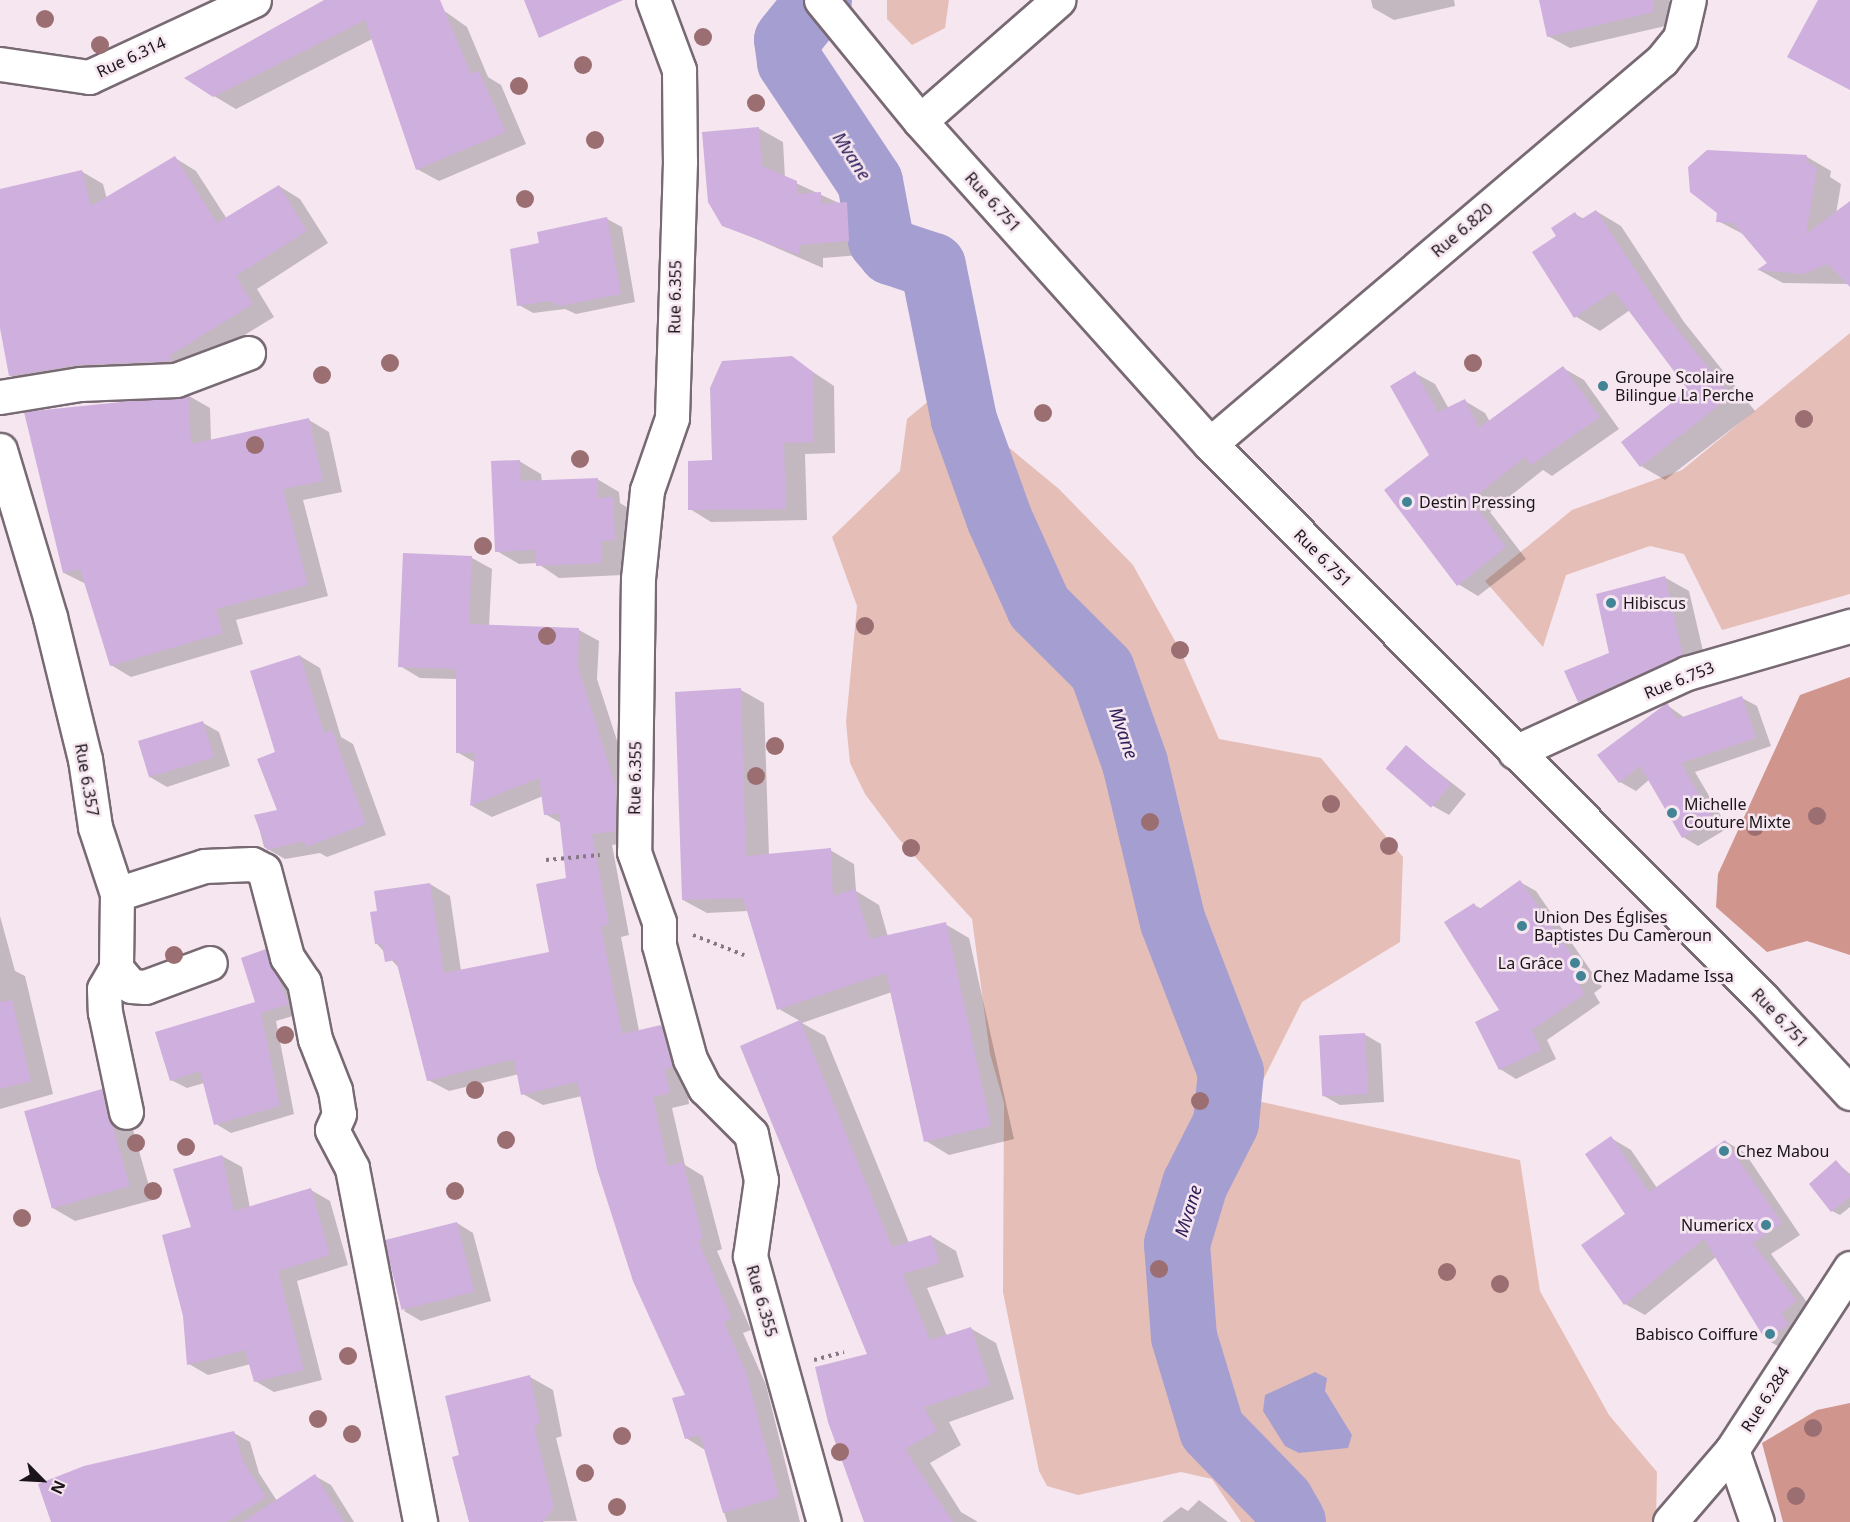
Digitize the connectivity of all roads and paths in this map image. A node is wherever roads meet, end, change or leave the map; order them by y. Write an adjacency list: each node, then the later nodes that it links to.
1 (254, 0): 6 (street, Rue 6.314)
2 (653, 0): 14 (street, Rue 6.355)
3 (821, 0): 7 (street, Rue 6.751)
4 (1058, 0): 7 (street)
5 (1689, 0): 10 (street, Rue 6.820)
6 (0, 64)
7 (920, 121): 10 (street, Rue 6.751)
8 (248, 353): 9 (street)
9 (0, 397)
10 (1210, 444): 13 (street, Rue 6.751)
11 (0, 450): 16 (street, Rue 6.357)
12 (1850, 626): 13 (street, Rue 6.753)
13 (1515, 752): 21 (street, Rue 6.751)
14 (634, 852): 15 (path); 17 (street, Rue 6.355)
15 (546, 860)
16 (117, 894): 20 (street, Rue 6.357); 25 (street)
17 (659, 922): 18 (path); 26 (street, Rue 6.355)
18 (744, 956)
19 (210, 963): 20 (street)
20 (116, 968): 22 (street, Rue 6.357)
21 (1850, 1093)
22 (126, 1112)
23 (1850, 1268): 24 (street, Rue 6.284)
24 (1732, 1450): 27 (street, Rue 6.284); 28 (street)
25 (420, 1522)
26 (824, 1522)
27 (1670, 1522)
28 (1757, 1522)

